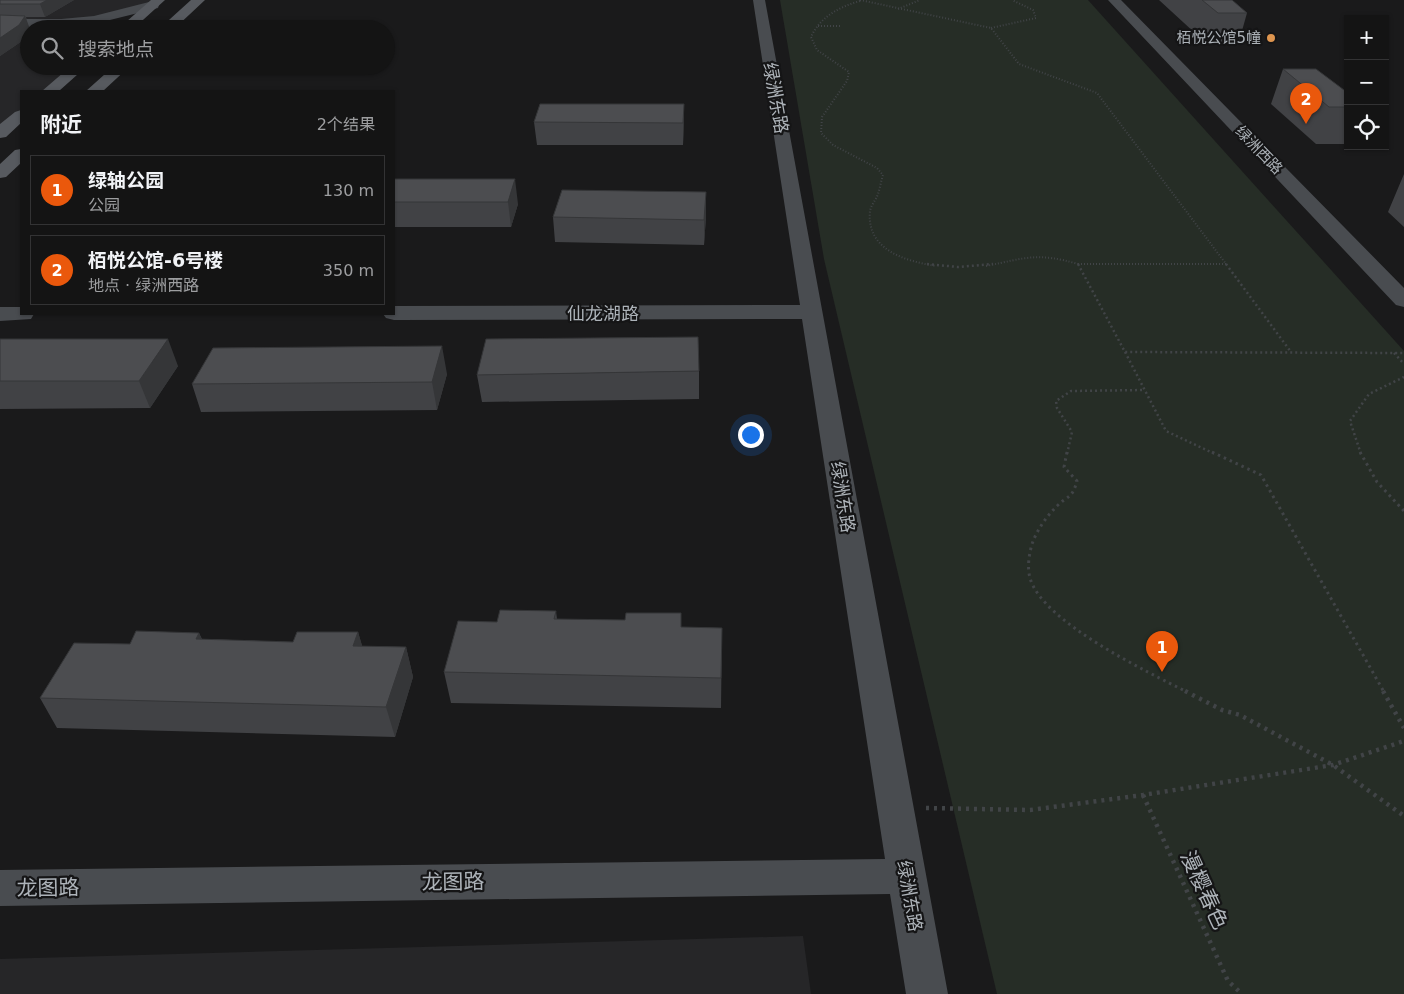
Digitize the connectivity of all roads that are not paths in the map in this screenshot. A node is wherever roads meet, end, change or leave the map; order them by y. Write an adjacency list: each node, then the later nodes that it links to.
1 (200, 0): 7 (main road)
2 (759, 0): 19 (street, 绿洲东路)
3 (1114, 0): 18 (street, 绿洲西路)
4 (156, 3): 5 (street); 6 (main road)
5 (94, 20)
6 (135, 20)
7 (177, 20)
8 (0, 23): 9 (street)
9 (20, 23)
10 (69, 75): 12 (main road)
11 (113, 75): 13 (main road)
12 (51, 90)
13 (95, 90)
14 (20, 116): 15 (main road)
15 (0, 133)
16 (20, 155): 17 (main road)
17 (0, 173)
18 (1404, 300)
19 (813, 312): 20 (street, 仙龙湖路); 23 (street, 绿洲东路)
20 (395, 313)
21 (0, 314): 22 (street)
22 (20, 314)
23 (907, 876): 24 (street, 龙图路); 25 (street, 绿洲东路)
24 (0, 888)
25 (927, 994)

